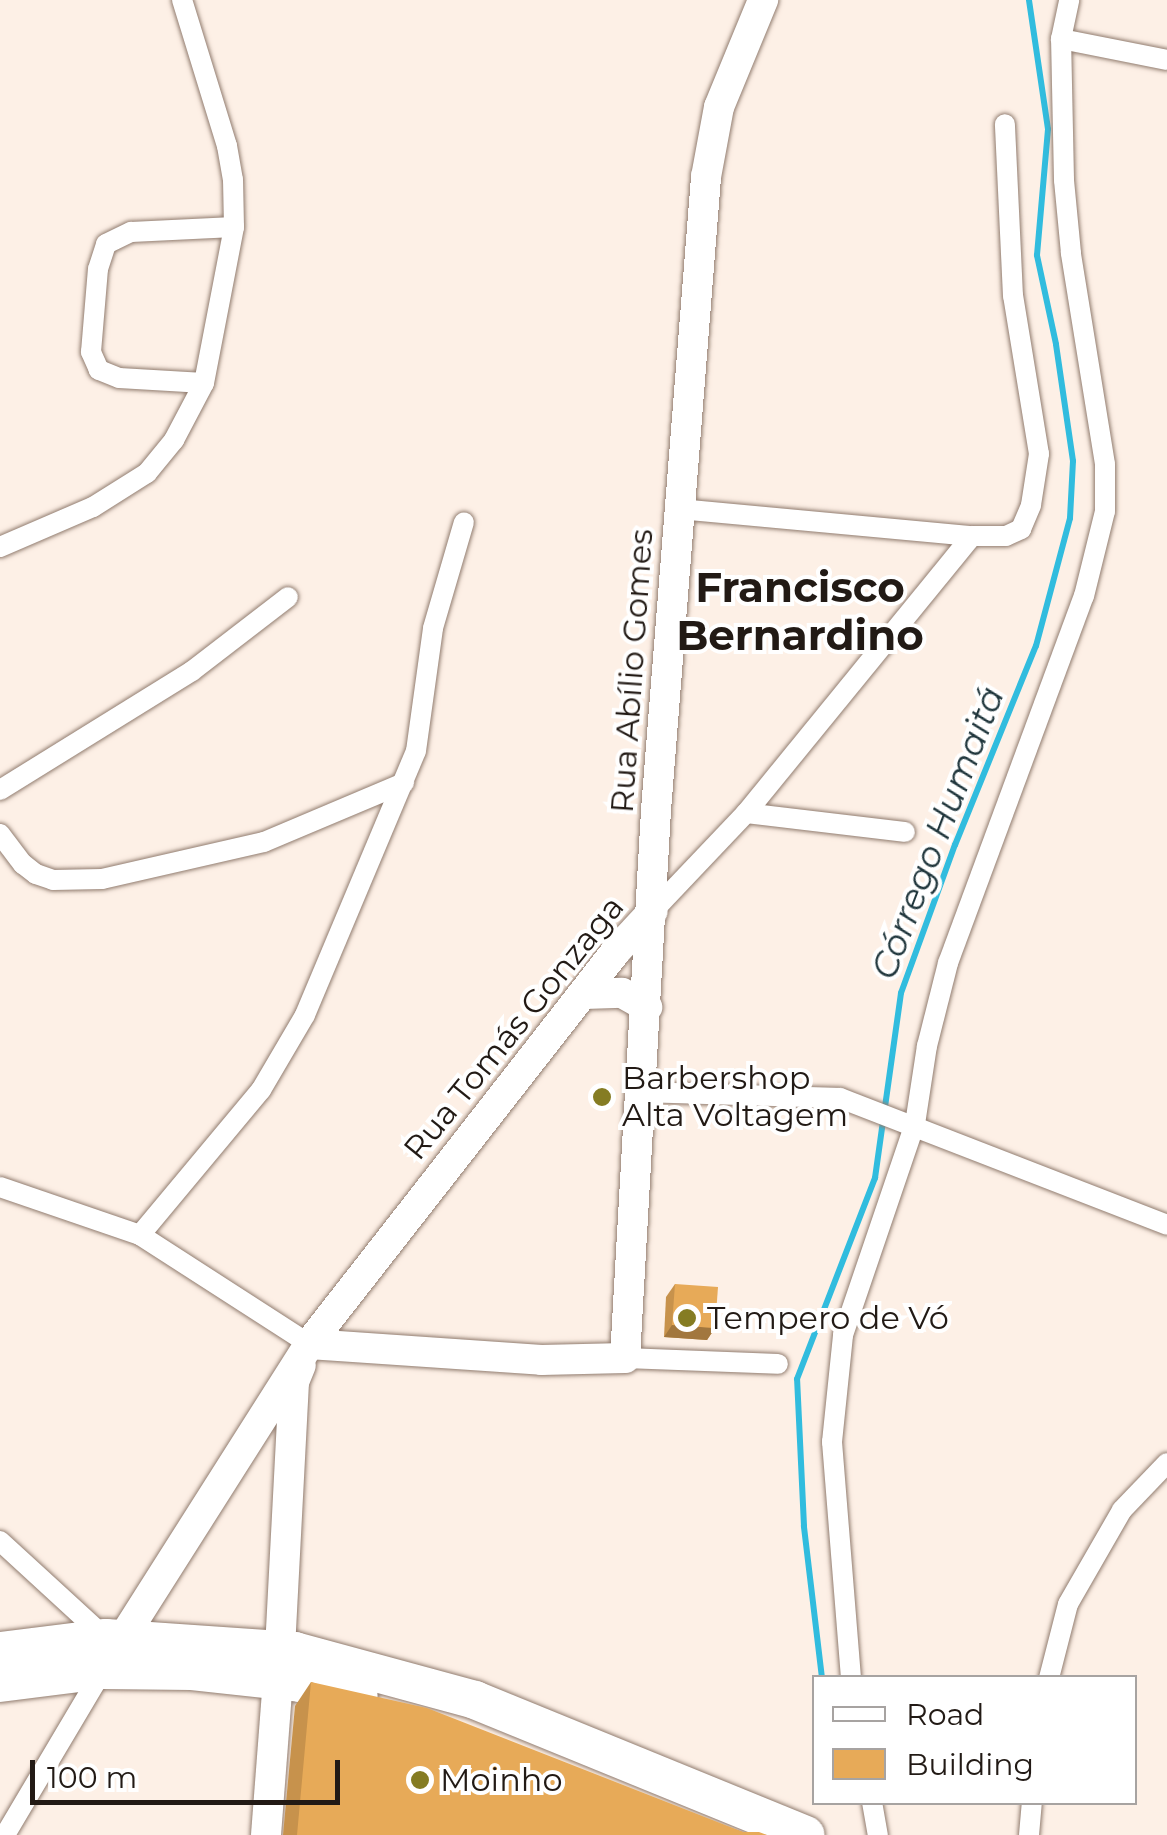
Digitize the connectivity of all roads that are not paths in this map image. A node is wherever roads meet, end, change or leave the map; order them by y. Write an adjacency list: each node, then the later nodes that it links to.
1 (182, 0): 7 (street)
2 (763, 0): 9 (street, Rua Abílio Gomes)
3 (1069, 0): 4 (street)
4 (1062, 40): 5 (street); 23 (street)
5 (1167, 60)
6 (1005, 124): 11 (street)
7 (234, 227): 8 (street); 8 (street)
8 (204, 384): 12 (street)
9 (679, 508): 11 (street); 19 (street, Rua Abílio Gomes)
10 (464, 522): 14 (street)
11 (972, 536): 16 (street, Rua Tomás Gonzaga)
12 (0, 547)
13 (288, 597): 15 (street)
14 (404, 783): 18 (street); 26 (street)
15 (0, 790)
16 (746, 814): 17 (street); 19 (street, Rua Tomás Gonzaga)
17 (905, 832)
18 (0, 834)
19 (653, 910): 20 (street, Rua Tomás Gonzaga); 21 (street, Rua Abílio Gomes)
20 (584, 994): 21 (street); 27 (street, Rua Tomás Gonzaga)
21 (648, 1007): 22 (street, Rua Abílio Gomes)
22 (642, 1092): 23 (street); 28 (street, Rua Abílio Gomes)
23 (905, 1120): 25 (street); 37 (street)
24 (0, 1186): 26 (street)
25 (1167, 1225)
26 (140, 1235): 27 (street)
27 (309, 1344): 28 (street); 31 (street, Rua Tomás Gonzaga); 32 (street)
28 (625, 1358): 29 (street)
29 (778, 1364)
30 (1167, 1463): 38 (street)
31 (232, 1465): 32 (street); 34 (street, Rua Tomás Gonzaga)
32 (292, 1474): 36 (street)
33 (0, 1541): 34 (street)
34 (110, 1649): 35 (highway); 36 (highway); 39 (highway); 42 (street, Rua Tomás Gonzaga)
35 (0, 1651)
36 (279, 1664): 43 (street); 44 (highway); 45 (highway)
37 (851, 1675)
38 (1050, 1675)
39 (0, 1683)
40 (873, 1805): 46 (street)
41 (1032, 1805): 47 (street)
42 (5, 1835)
43 (266, 1835)
44 (735, 1835)
45 (805, 1835)
46 (878, 1835)
47 (1029, 1835)

